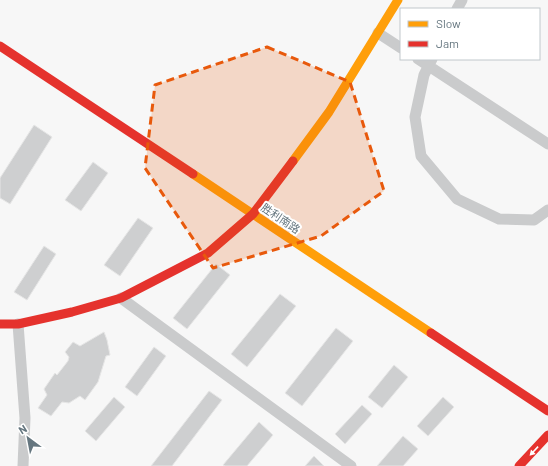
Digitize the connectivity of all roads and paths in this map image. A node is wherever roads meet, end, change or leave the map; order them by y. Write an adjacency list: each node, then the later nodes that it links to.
1 (398, 0): 2 (main road)
2 (378, 33): 4 (street); 8 (main road)
3 (0, 46): 8 (main road, 胜利南路)
4 (400, 47)
5 (431, 62): 6 (street); 7 (street)
6 (548, 144)
7 (548, 210)
8 (253, 214): 9 (main road); 12 (main road, 胜利南路)
9 (121, 298): 11 (main road); 15 (street)
10 (0, 324): 11 (main road)
11 (18, 324): 14 (street)
12 (548, 411)
13 (548, 435): 16 (main road, one-way to 16)
14 (23, 466)
15 (351, 466)
16 (519, 466)

